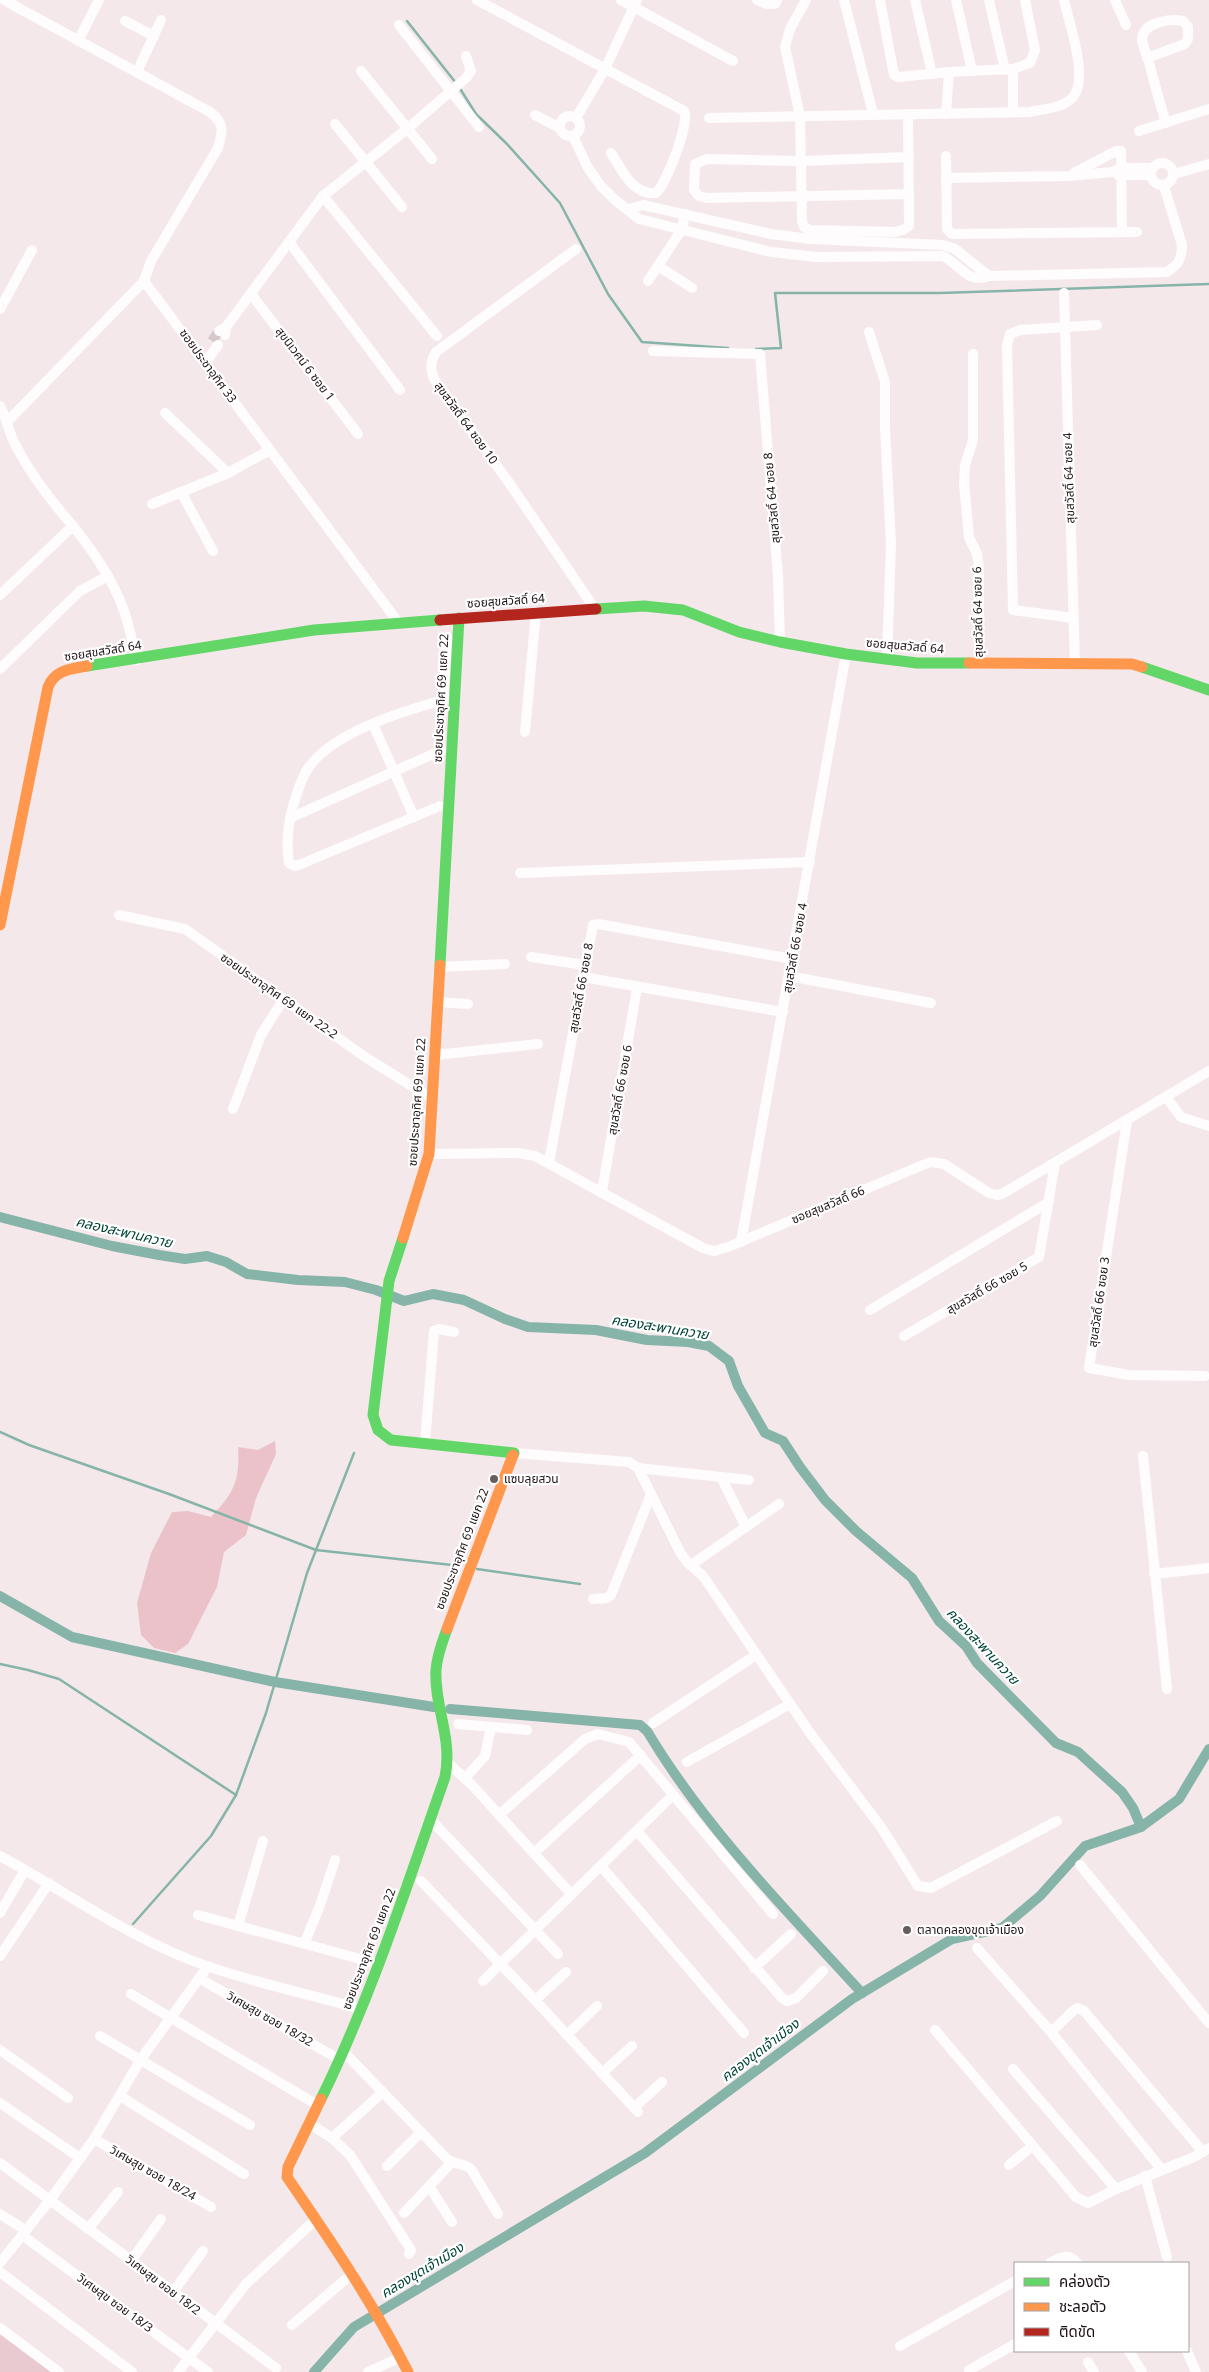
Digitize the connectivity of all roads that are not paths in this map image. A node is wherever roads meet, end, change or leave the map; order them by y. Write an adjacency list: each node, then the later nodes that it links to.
1 (99, 0): 23 (street)
2 (477, 0): 27 (street)
3 (621, 0): 17 (street)
4 (757, 0): 5 (street)
5 (777, 0)
6 (806, 0): 41 (street)
7 (844, 0): 37 (street)
8 (880, 0): 33 (street)
9 (915, 0): 33 (street)
10 (956, 0): 30 (street)
11 (989, 0): 28 (street)
12 (1025, 0): 28 (street)
13 (1064, 0): 36 (street)
14 (1115, 0): 21 (street)
15 (6, 1): 16 (street)
16 (22, 4): 23 (street)
17 (636, 4): 26 (street); 27 (street)
18 (162, 20): 22 (street)
19 (125, 21): 22 (street)
20 (399, 25): 34 (street)
21 (1126, 25)
22 (154, 36): 31 (street)
23 (78, 41): 31 (street)
24 (466, 56): 34 (street)
25 (1147, 58): 25 (street); 44 (street)
26 (733, 61)
27 (605, 69): 42 (street); 51 (street)
28 (1009, 70): 30 (street); 36 (street)
29 (360, 71): 48 (street)
30 (972, 71): 32 (street)
31 (137, 72): 86 (street)
32 (949, 72): 33 (street); 39 (street)
33 (932, 74)
34 (454, 89): 46 (street); 48 (street)
35 (1209, 109): 44 (street)
36 (1013, 112): 39 (street)
37 (873, 114): 38 (street); 41 (street)
38 (908, 114): 39 (street); 53 (street)
39 (946, 114)
40 (535, 115): 47 (street)
41 (800, 116): 43 (street); 55 (street)
42 (576, 118): 47 (street); 50 (street)
43 (709, 118)
44 (1166, 123): 49 (street)
45 (335, 124): 56 (street)
46 (479, 127)
47 (560, 128): 50 (street)
48 (407, 129): 54 (street); 56 (street)
49 (1139, 131)
50 (572, 136): 69 (street)
51 (611, 153)
52 (946, 156): 62 (street)
53 (909, 157): 55 (street); 64 (street)
54 (432, 159)
55 (801, 161): 66 (street); 66 (street)
56 (366, 162): 65 (street); 67 (street)
57 (1209, 164): 60 (street)
58 (1152, 171): 59 (street); 60 (street); 63 (street)
59 (1119, 172): 61 (street); 61 (street); 74 (street)
60 (1174, 174): 63 (street)
61 (1069, 176): 62 (street)
62 (946, 178): 74 (street)
63 (1164, 186): 85 (street)
64 (909, 194): 66 (street); 66 (street)
65 (323, 196): 77 (street); 96 (street)
66 (801, 196)
67 (402, 207)
68 (653, 208): 69 (street); 70 (street); 71 (street)
69 (629, 209): 71 (street)
70 (685, 214): 72 (street); 73 (street)
71 (649, 221): 72 (street)
72 (682, 229): 80 (street); 84 (street)
73 (763, 232): 76 (street); 80 (street)
74 (1122, 232): 75 (street)
75 (1138, 232)
76 (811, 239): 78 (street); 82 (street)
77 (289, 242): 90 (street); 101 (street)
78 (943, 245): 83 (street); 85 (street)
79 (576, 249): 114 (street, สุขสวัสดิ์ 64 ซอย 10)
80 (759, 249): 82 (street)
81 (32, 250): 91 (street)
82 (817, 256): 83 (street)
83 (944, 256): 85 (street)
84 (658, 266): 87 (street); 88 (street)
85 (989, 276)
86 (144, 281): 100 (street, ซอยประชาอุทิศ 33); 104 (street)
87 (648, 281)
88 (692, 288)
89 (1064, 293): 93 (street, สุขสวัสดิ์ 64 ซอย 4)
90 (251, 294): 94 (street); 105 (street, สุขนิเวศน์ 6 ซอย 1)
91 (0, 309)
92 (1097, 325): 93 (street)
93 (1065, 327): 117 (street, สุขสวัสดิ์ 64 ซอย 4); 117 (street)
94 (223, 331)
95 (869, 332): 122 (street)
96 (437, 336)
97 (215, 343): 100 (street)
98 (653, 350): 120 (street, สุขสวัสดิ์ 64 ซอย 8)
99 (973, 354): 124 (street, สุขสวัสดิ์ 64 ซอย 6)
100 (203, 359): 106 (street, ซอยประชาอุทิศ 33)
101 (400, 390)
102 (0, 406): 104 (street)
103 (166, 412): 107 (street)
104 (8, 422): 110 (street)
105 (358, 434)
106 (270, 450): 107 (street); 118 (street, ซอยประชาอุทิศ 33)
107 (228, 473): 108 (street)
108 (181, 492): 109 (street); 111 (street)
109 (152, 504)
110 (74, 526): 112 (street); 113 (street)
111 (213, 550)
112 (108, 576): 123 (street); 126 (street)
113 (0, 595)
114 (595, 609): 115 (street, ซอยสุขสวัสดิ์ 64); 120 (street, ซอยสุขสวัสดิ์ 64)
115 (536, 612): 116 (street, ซอยสุขสวัสดิ์ 64); 131 (street)
116 (459, 618): 118 (street, ซอยสุขสวัสดิ์ 64); 128 (street, ซอยประชาอุทิศ 69 แยก 22)
117 (1074, 618): 125 (street, สุขสวัสดิ์ 64 ซอย 4)
118 (398, 622): 123 (street, ซอยสุขสวัสดิ์ 64)
119 (447, 637): 129 (street)
120 (780, 642): 121 (street, ซอยสุขสวัสดิ์ 64)
121 (846, 654): 122 (street, ซอยสุขสวัสดิ์ 64); 137 (street, สุขสวัสดิ์ 66 ซอย 4)
122 (887, 659): 124 (street, ซอยสุขสวัสดิ์ 64)
123 (137, 660): 140 (street, ซอยสุขสวัสดิ์ 64)
124 (979, 663): 125 (street, ซอยสุขสวัสดิ์ 64)
125 (1075, 664): 127 (street, ซอยสุขสวัสดิ์ 64)
126 (0, 669)
127 (1209, 690)
128 (455, 697): 129 (street); 145 (street, ซอยประชาอุทิศ 69 แยก 22)
129 (442, 700): 130 (street)
130 (373, 724): 133 (street); 136 (street)
131 (525, 732)
132 (442, 750): 133 (street)
133 (395, 772): 135 (street); 136 (street)
134 (440, 806): 135 (street)
135 (414, 817): 136 (street)
136 (290, 818)
137 (810, 862): 138 (street); 142 (street, สุขสวัสดิ์ 66 ซอย 4)
138 (520, 873)
139 (119, 915): 149 (street, ซอยประชาอุทิศ 69 แยก 22-2)
140 (0, 925)
141 (531, 957): 144 (street)
142 (792, 958): 144 (street, สุขสวัสดิ์ 66 ซอย 8); 146 (street, สุขสวัสดิ์ 66 ซอย 4)
143 (505, 964): 145 (street)
144 (585, 965): 147 (street, สุขสวัสดิ์ 66 ซอย 8)
145 (440, 967): 150 (street, ซอยประชาอุทิศ 69 แยก 22)
146 (789, 976): 151 (street); 153 (street, สุขสวัสดิ์ 66 ซอย 4)
147 (583, 977): 148 (street); 163 (street, สุขสวัสดิ์ 66 ซอย 8)
148 (637, 988): 153 (street); 165 (street, สุขสวัสดิ์ 66 ซอย 6)
149 (283, 1000): 158 (street, ซอยประชาอุทิศ 69 แยก 22-2); 159 (street)
150 (437, 1002): 152 (street); 155 (street, ซอยประชาอุทิศ 69 แยก 22)
151 (931, 1003)
152 (468, 1004)
153 (783, 1012): 167 (street, สุขสวัสดิ์ 66 ซอย 4)
154 (538, 1044): 155 (street)
155 (435, 1055): 158 (street, ซอยประชาอุทิศ 69 แยก 22)
156 (1209, 1072): 157 (street, ซอยสุขสวัสดิ์ 66)
157 (1166, 1097): 160 (street, ซอยสุขสวัสดิ์ 66); 161 (street)
158 (431, 1098): 162 (street, ซอยประชาอุทิศ 69 แยก 22)
159 (233, 1109)
160 (1128, 1121): 164 (street, ซอยสุขสวัสดิ์ 66); 171 (street, สุขสวัสดิ์ 66 ซอย 3)
161 (1209, 1126)
162 (429, 1154): 163 (street, ซอยสุขสวัสดิ์ 66); 172 (street, ซอยประชาอุทิศ 69 แยก 22)
163 (549, 1162): 165 (street, ซอยสุขสวัสดิ์ 66)
164 (1055, 1163): 166 (street, สุขสวัสดิ์ 66 ซอย 5); 167 (street, ซอยสุขสวัสดิ์ 66)
165 (602, 1192): 167 (street, ซอยสุขสวัสดิ์ 66)
166 (1049, 1202): 168 (street); 170 (street, สุขสวัสดิ์ 66 ซอย 5)
167 (741, 1242)
168 (870, 1310)
169 (454, 1332): 172 (street)
170 (904, 1336)
171 (1205, 1376)
172 (425, 1443): 173 (street, ซอยประชาอุทิศ 69 แยก 22)
173 (514, 1453): 175 (street); 194 (street, ซอยประชาอุทิศ 69 แยก 22)
174 (1143, 1456): 183 (street)
175 (638, 1468): 176 (street); 178 (street)
176 (721, 1477): 177 (street); 180 (street)
177 (749, 1480)
178 (651, 1494): 181 (street); 184 (street)
179 (779, 1504): 180 (street)
180 (746, 1527): 181 (street)
181 (691, 1565): 185 (street)
182 (1209, 1568): 183 (street)
183 (1154, 1574): 186 (street)
184 (594, 1599)
185 (756, 1655): 187 (street); 188 (street)
186 (1167, 1689)
187 (790, 1704): 193 (street); 199 (street)
188 (653, 1723)
189 (458, 1724): 190 (street)
190 (491, 1727): 191 (street); 195 (street)
191 (527, 1730)
192 (641, 1755): 196 (street); 197 (street); 202 (street)
193 (686, 1762)
194 (449, 1764): 195 (street); 198 (street, ซอยประชาอุทิศ 69 แยก 22)
195 (465, 1778): 197 (street)
196 (673, 1795): 200 (street); 212 (street)
197 (499, 1814): 202 (street)
198 (431, 1820): 215 (street); 222 (street, ซอยประชาอุทิศ 69 แยก 22)
199 (1057, 1821)
200 (637, 1830): 206 (street); 224 (street)
201 (263, 1841): 214 (street)
202 (534, 1852): 210 (street)
203 (0, 1856): 207 (street)
204 (335, 1860): 217 (street)
205 (1080, 1865): 234 (street)
206 (601, 1866): 210 (street); 237 (street)
207 (25, 1870): 209 (street); 211 (street)
208 (420, 1882): 221 (street)
209 (49, 1883): 220 (street); 223 (street)
210 (572, 1894): 215 (street)
211 (0, 1913)
212 (773, 1914)
213 (198, 1915): 214 (street)
214 (238, 1926): 217 (street)
215 (535, 1929): 219 (street); 221 (street)
216 (791, 1934): 224 (street)
217 (304, 1944): 222 (street)
218 (977, 1948): 236 (street)
219 (558, 1954)
220 (0, 1956)
221 (499, 1963): 228 (street); 230 (street)
222 (379, 1964): 232 (street, ซอยประชาอุทิศ 69 แยก 22)
223 (208, 1966): 227 (street); 232 (street)
224 (754, 1968): 226 (street)
225 (566, 1972): 230 (street)
226 (823, 1972)
227 (199, 1978): 233 (street); 242 (street, วิเศษสุข ซอย 18/32)
228 (483, 1980)
229 (130, 1994): 233 (street)
230 (535, 2000): 238 (street)
231 (597, 2006): 238 (street)
232 (361, 2009): 242 (street, ซอยประชาอุทิศ 69 แยก 22)
233 (170, 2019): 243 (street); 251 (street)
234 (1209, 2023)
235 (934, 2030): 257 (street)
236 (1051, 2032): 258 (street); 264 (street)
237 (744, 2033)
238 (567, 2035): 245 (street)
239 (100, 2036): 243 (street)
240 (632, 2046): 245 (street)
241 (0, 2050): 249 (street)
242 (342, 2056): 247 (street, วิเศษสุข ซอย 18/32); 251 (street, ซอยประชาอุทิศ 69 แยก 22)
243 (141, 2060): 248 (street); 253 (street)
244 (1013, 2069): 268 (street)
245 (602, 2073): 246 (street)
246 (662, 2082)
247 (383, 2092): 254 (street, วิเศษสุข ซอย 18/32); 255 (street)
248 (120, 2096): 256 (street); 265 (street)
249 (68, 2098)
250 (0, 2103): 259 (street)
251 (319, 2106): 252 (street, ซอยประชาอุทิศ 69 แยก 22)
252 (310, 2124): 255 (street); 276 (street, ซอยประชาอุทิศ 69 แยก 22)
253 (250, 2125)
254 (421, 2132): 261 (street, วิเศษสุข ซอย 18/32); 263 (street)
255 (332, 2138): 281 (street)
256 (94, 2139): 259 (street); 271 (street, วิเศษสุข ซอย 18/24)
257 (1032, 2146): 262 (street); 268 (street)
258 (1206, 2150): 264 (street)
259 (80, 2158): 270 (street)
260 (0, 2163): 270 (street, วิเศษสุข ซอย 18/2)
261 (451, 2163): 267 (street); 274 (street)
262 (1009, 2165)
263 (387, 2166)
264 (1162, 2170): 266 (street)
265 (244, 2174)
266 (1145, 2176): 268 (street); 282 (street)
267 (428, 2186): 272 (street); 277 (street)
268 (1116, 2189)
269 (118, 2192): 278 (street)
270 (50, 2200): 278 (street, วิเศษสุข ซอย 18/2); 279 (street)
271 (211, 2207)
272 (404, 2213)
273 (0, 2214): 279 (street, วิเศษสุข ซอย 18/3)
274 (498, 2214)
275 (161, 2220): 283 (street)
276 (315, 2220): 288 (street, ซอยประชาอุทิศ 69 แยก 22); 291 (street)
277 (452, 2222)
278 (88, 2229): 283 (street, วิเศษสุข ซอย 18/2)
279 (23, 2232): 286 (street); 298 (street, วิเศษสุข ซอย 18/3)
280 (203, 2251): 290 (street)
281 (410, 2254)
282 (1167, 2257)
283 (131, 2261): 290 (street, วิเศษสุข ซอย 18/2)
284 (1052, 2262): 285 (street)
285 (1076, 2262)
286 (0, 2264)
287 (0, 2272): 304 (street)
288 (353, 2273): 292 (street); 299 (street, ซอยประชาอุทิศ 69 แยก 22)
289 (1014, 2282): 295 (street)
290 (173, 2292): 291 (street, วิเศษสุข ซอย 18/2)
291 (215, 2324): 298 (street); 301 (street, วิเศษสุข ซอย 18/2)
292 (292, 2325)
293 (0, 2328): 303 (street)
294 (1014, 2345): 302 (street)
295 (900, 2346)
296 (1130, 2352): 310 (street)
297 (1187, 2352): 311 (street)
298 (188, 2358): 305 (street); 306 (street, วิเศษสุข ซอย 18/3)
299 (401, 2358): 307 (street); 308 (street, ซอยประชาอุทิศ 69 แยก 22)
300 (1088, 2362): 309 (street)
301 (276, 2368)
302 (969, 2370)
303 (59, 2372)
304 (132, 2372)
305 (178, 2372)
306 (208, 2372)
307 (368, 2372)
308 (408, 2372)
309 (1094, 2372)
310 (1142, 2372)
311 (1196, 2372)

